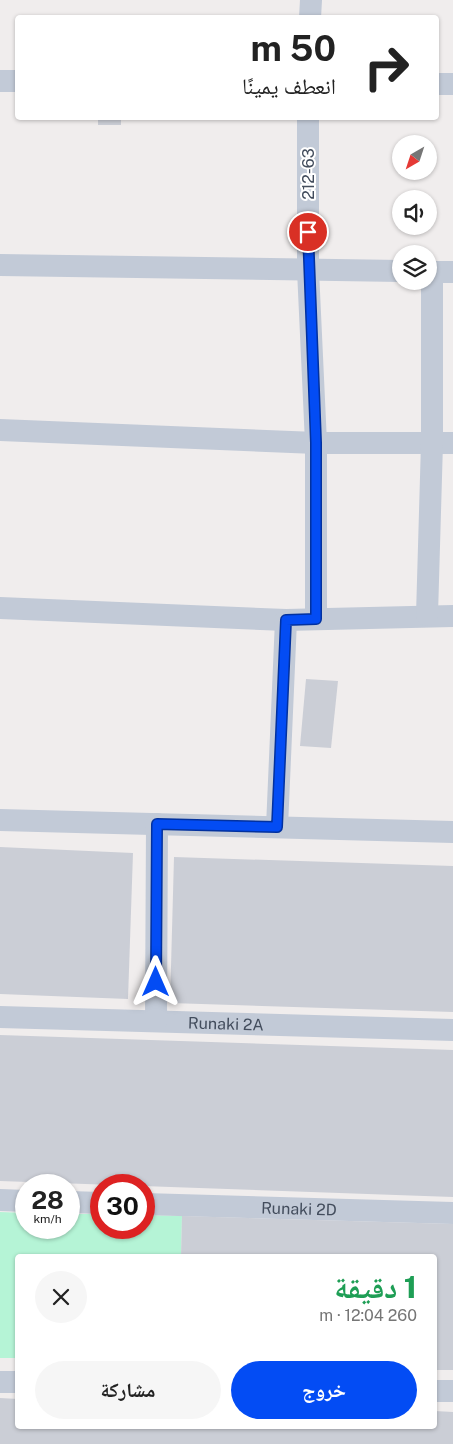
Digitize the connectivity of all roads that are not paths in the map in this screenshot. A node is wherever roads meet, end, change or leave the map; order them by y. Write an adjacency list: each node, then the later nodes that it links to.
1 (311, 0): 2 (street)
2 (310, 15)
3 (0, 81): 4 (street)
4 (15, 81)
5 (439, 84): 6 (street)
6 (453, 84)
7 (308, 120): 9 (street, 212-63)
8 (0, 266): 9 (street)
9 (308, 270): 10 (street); 13 (street, 212-63)
10 (392, 272)
11 (438, 272): 14 (street)
12 (0, 430): 13 (street)
13 (316, 443): 14 (street); 18 (street, 212-63)
14 (442, 443): 16 (street)
15 (0, 608): 19 (street)
16 (427, 615): 17 (street); 18 (street)
17 (453, 616)
18 (316, 619): 19 (street)
19 (286, 620): 22 (street)
20 (0, 820): 21 (street)
21 (157, 824): 22 (street); 25 (street)
22 (277, 827): 23 (street)
23 (453, 832)
24 (0, 1017): 25 (street, Runaki 2A)
25 (156, 1021): 26 (street, Runaki 2A)
26 (453, 1030)
27 (0, 1200): 28 (street)
28 (15, 1201)
29 (155, 1204): 30 (street, Runaki 2D)
30 (453, 1213)
31 (0, 1382): 32 (street)
32 (15, 1382)
33 (437, 1391): 34 (street)
34 (453, 1391)

